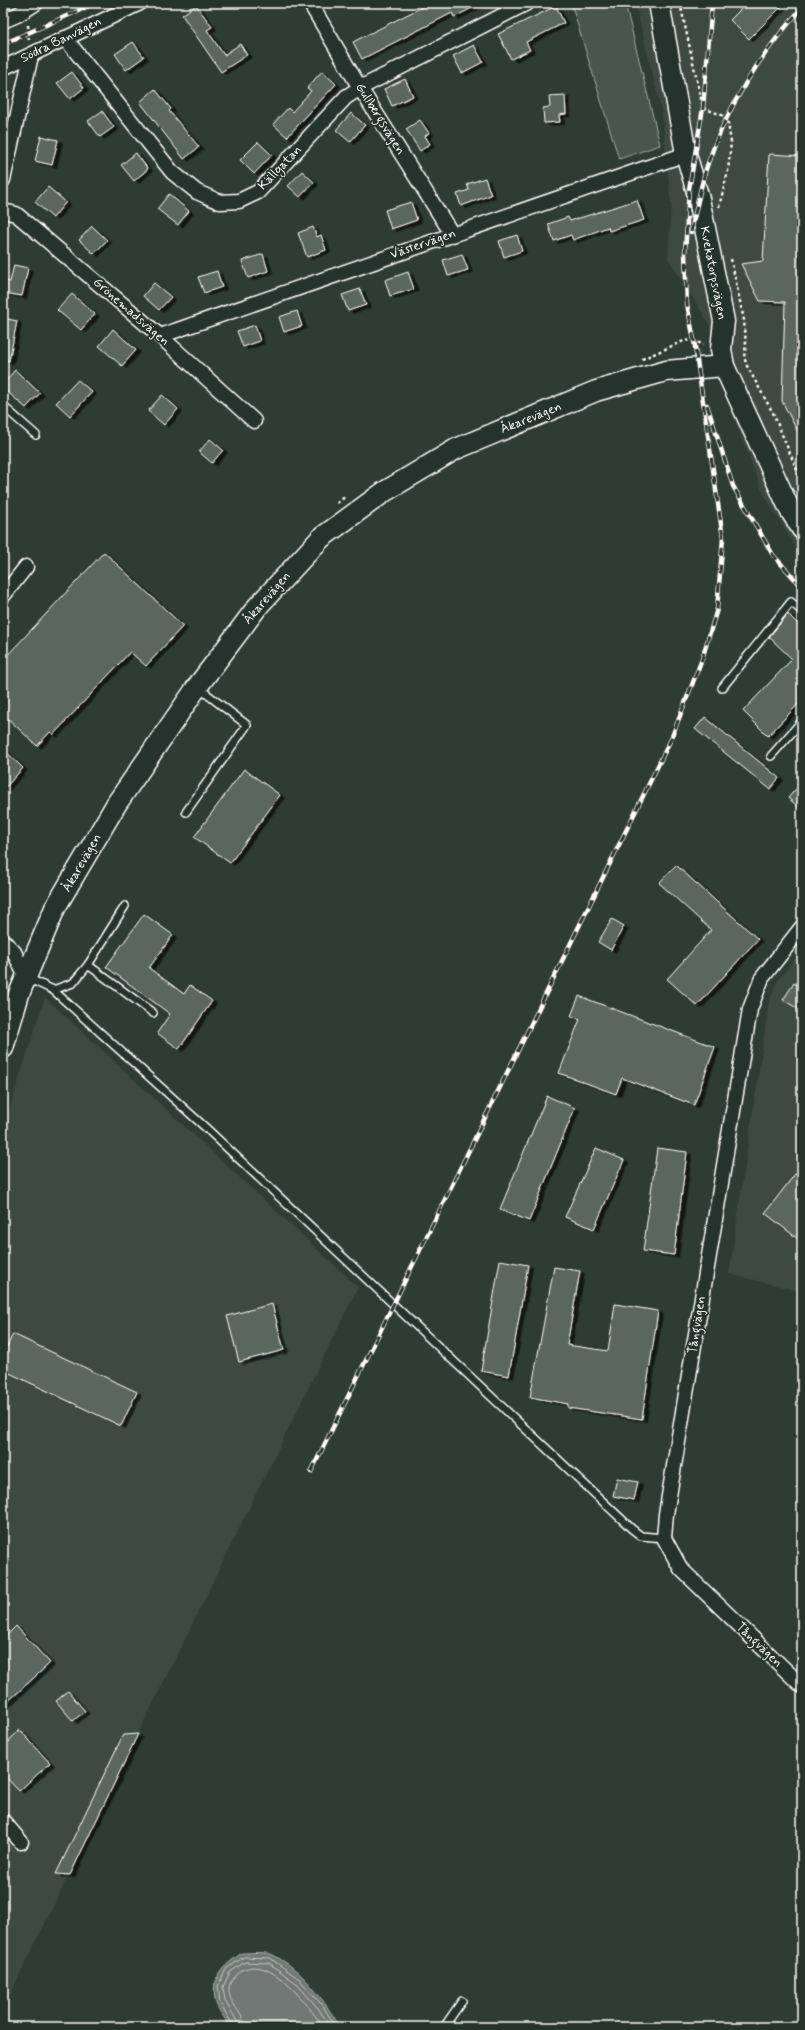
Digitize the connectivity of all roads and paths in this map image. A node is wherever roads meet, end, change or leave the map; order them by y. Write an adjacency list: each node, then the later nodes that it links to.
1 (140, 3): 8 (street, Södra Banvägen)
2 (310, 3): 11 (street, Gullbergsvägen)
3 (527, 3): 11 (street, Källgatan)
4 (658, 3): 12 (street, Kvekatorpsvägen)
5 (680, 3): 15 (path)
6 (31, 6): 7 (street); 9 (path)
7 (3, 21)
8 (64, 38): 9 (street, Södra Banvägen); 11 (street, Källgatan)
9 (31, 56): 10 (street, Södra Banvägen); 13 (street)
10 (3, 68)
11 (360, 88): 16 (street, Gullbergsvägen)
12 (686, 154): 16 (street, Västervägen); 19 (street, Kvekatorpsvägen)
13 (3, 180)
14 (3, 211): 18 (street, Grönemadsvägen)
15 (721, 214)
16 (452, 234): 18 (street, Västervägen)
17 (729, 252): 20 (path)
18 (160, 336): 23 (street, Grönemadsvägen)
19 (722, 357): 20 (path); 21 (path); 28 (street); 32 (street, Åkarevägen)
20 (744, 357): 25 (path)
21 (638, 360)
22 (3, 406): 24 (lane)
23 (254, 421)
24 (36, 435)
25 (802, 482)
26 (348, 495): 27 (path)
27 (335, 505)
28 (802, 529)
29 (26, 567): 30 (street)
30 (3, 596)
31 (802, 611): 33 (lane)
32 (197, 687): 36 (lane); 42 (street, Åkarevägen)
33 (722, 688)
34 (802, 721): 35 (lane)
35 (771, 756)
36 (186, 812)
37 (125, 906): 41 (lane)
38 (802, 927): 47 (street, Tångvägen)
39 (3, 941): 40 (street)
40 (14, 952): 42 (street); 43 (path)
41 (88, 965): 44 (lane); 45 (lane)
42 (26, 977): 44 (lane); 46 (street, Åkarevägen)
43 (3, 984)
44 (53, 990): 47 (lane)
45 (153, 1013)
46 (3, 1048)
47 (664, 1538): 48 (street, Tångvägen)
48 (802, 1686)
49 (3, 1821): 50 (street)
50 (21, 1842)
51 (462, 2001): 52 (lane)
52 (444, 2027)

